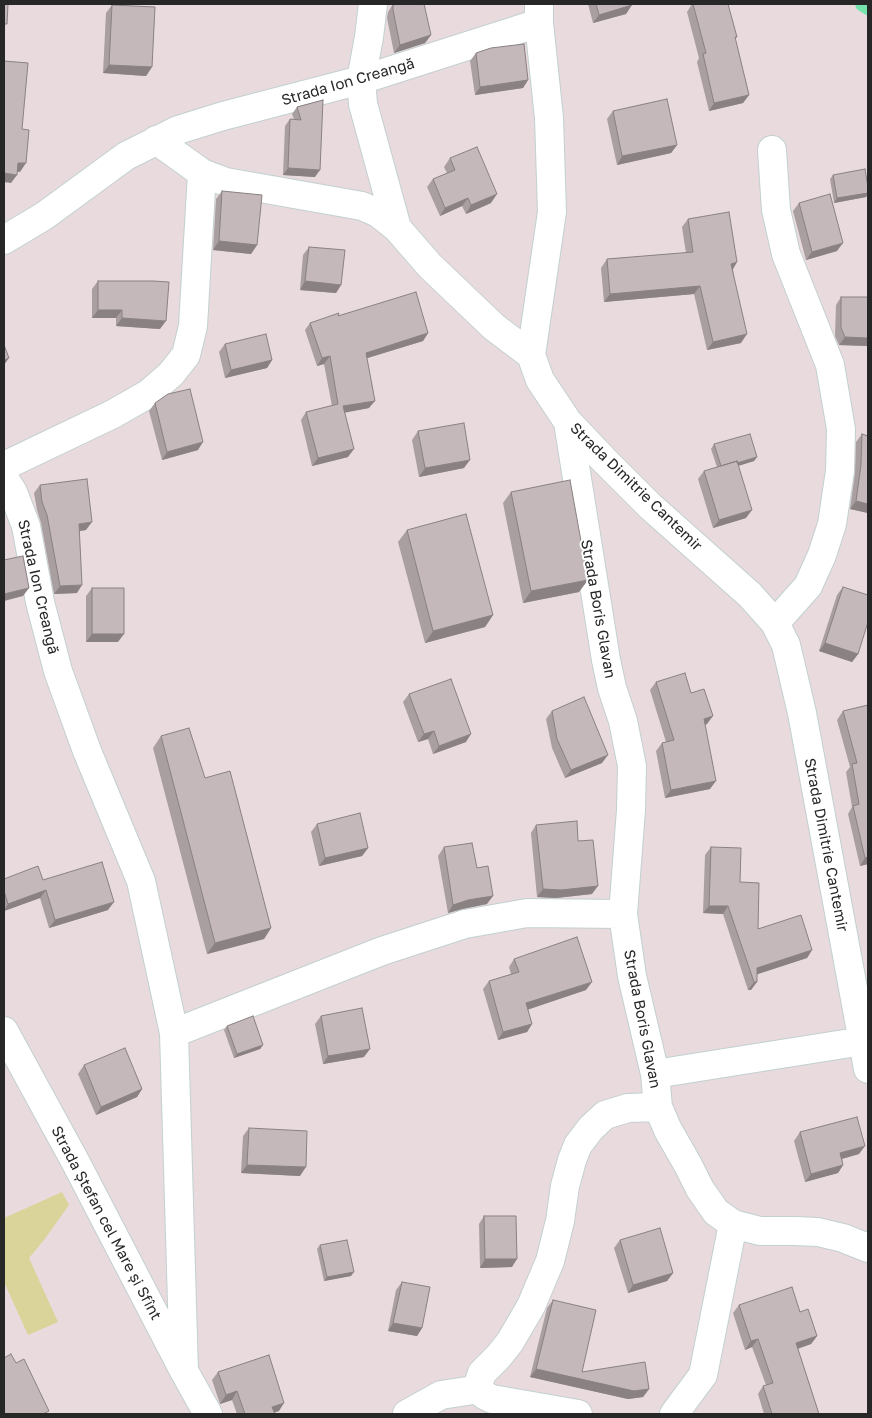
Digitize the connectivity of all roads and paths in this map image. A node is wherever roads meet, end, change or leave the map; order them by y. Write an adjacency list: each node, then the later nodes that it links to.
1 (373, 4): 3 (street)
2 (539, 13): 3 (street, Strada Ion Creangă); 9 (street, Strada Dimitrie Cantemir)
3 (362, 80): 4 (street, Strada Ion Creangă); 7 (street)
4 (156, 140): 6 (street); 8 (street, Strada Ion Creangă)
5 (772, 150): 13 (street)
6 (202, 173): 7 (street); 11 (street)
7 (396, 228): 9 (street)
8 (4, 240)
9 (531, 355): 10 (street, Strada Dimitrie Cantemir)
10 (568, 422): 13 (street, Strada Dimitrie Cantemir); 14 (street, Strada Boris Glavan)
11 (4, 466)
12 (4, 478): 16 (street, Strada Ion Creangă)
13 (775, 623): 17 (street, Strada Dimitrie Cantemir)
14 (623, 914): 16 (street); 19 (street, Strada Boris Glavan)
15 (4, 1031): 23 (street, Strada Ștefan cel Mare și Sfînt)
16 (174, 1033): 23 (street, Strada Ion Creangă)
17 (863, 1041): 18 (street, Strada Dimitrie Cantemir); 19 (street)
18 (868, 1069)
19 (655, 1074): 20 (street, Strada Boris Glavan)
20 (658, 1107): 21 (street); 24 (street, Strada Boris Glavan)
21 (733, 1224): 22 (street); 28 (street)
22 (868, 1248)
23 (184, 1371): 25 (street, Strada Ștefan cel Mare și Sfînt)
24 (480, 1389): 26 (street); 27 (street)
25 (208, 1414)
26 (407, 1414)
27 (578, 1414)
28 (674, 1414)

